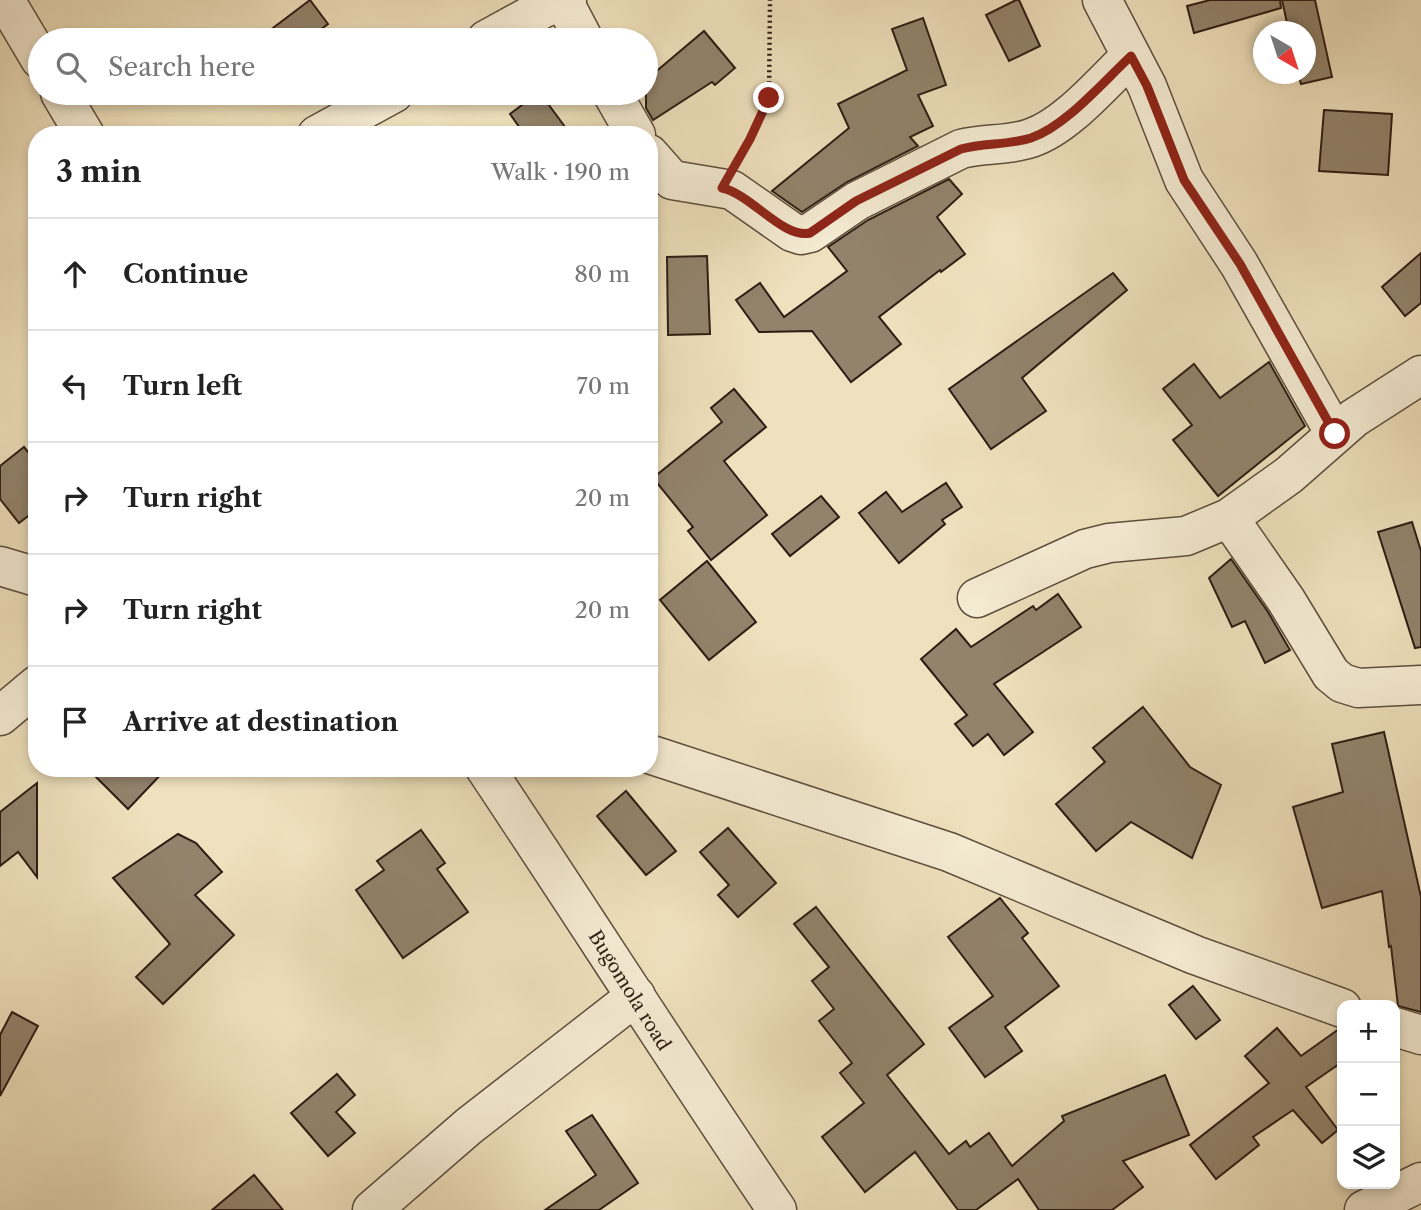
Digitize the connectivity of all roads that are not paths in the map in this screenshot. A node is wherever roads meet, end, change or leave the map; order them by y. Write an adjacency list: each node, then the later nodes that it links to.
1 (5, 0): 6 (street)
2 (1102, 0): 7 (street)
3 (565, 1): 4 (street); 5 (street)
4 (507, 28)
5 (578, 28)
6 (28, 39)
7 (1131, 56): 14 (street); 16 (street)
8 (67, 105): 11 (street)
9 (372, 105): 12 (street)
10 (619, 105): 13 (street)
11 (80, 126)
12 (334, 126)
13 (631, 126)
14 (658, 164)
15 (1421, 375): 16 (street)
16 (1335, 434): 17 (street)
17 (1229, 519): 20 (street); 21 (street)
18 (0, 566): 19 (street)
19 (28, 575)
20 (977, 598)
21 (1421, 685)
22 (28, 693): 23 (street)
23 (0, 716)
24 (658, 757): 27 (street)
25 (491, 777): 26 (street, Bugomola road)
26 (636, 996): 31 (street); 32 (street, Bugomola road)
27 (1337, 1006)
28 (1400, 1029): 29 (street)
29 (1421, 1035)
30 (1421, 1183): 33 (street)
31 (372, 1210)
32 (776, 1210)
33 (1364, 1210)

